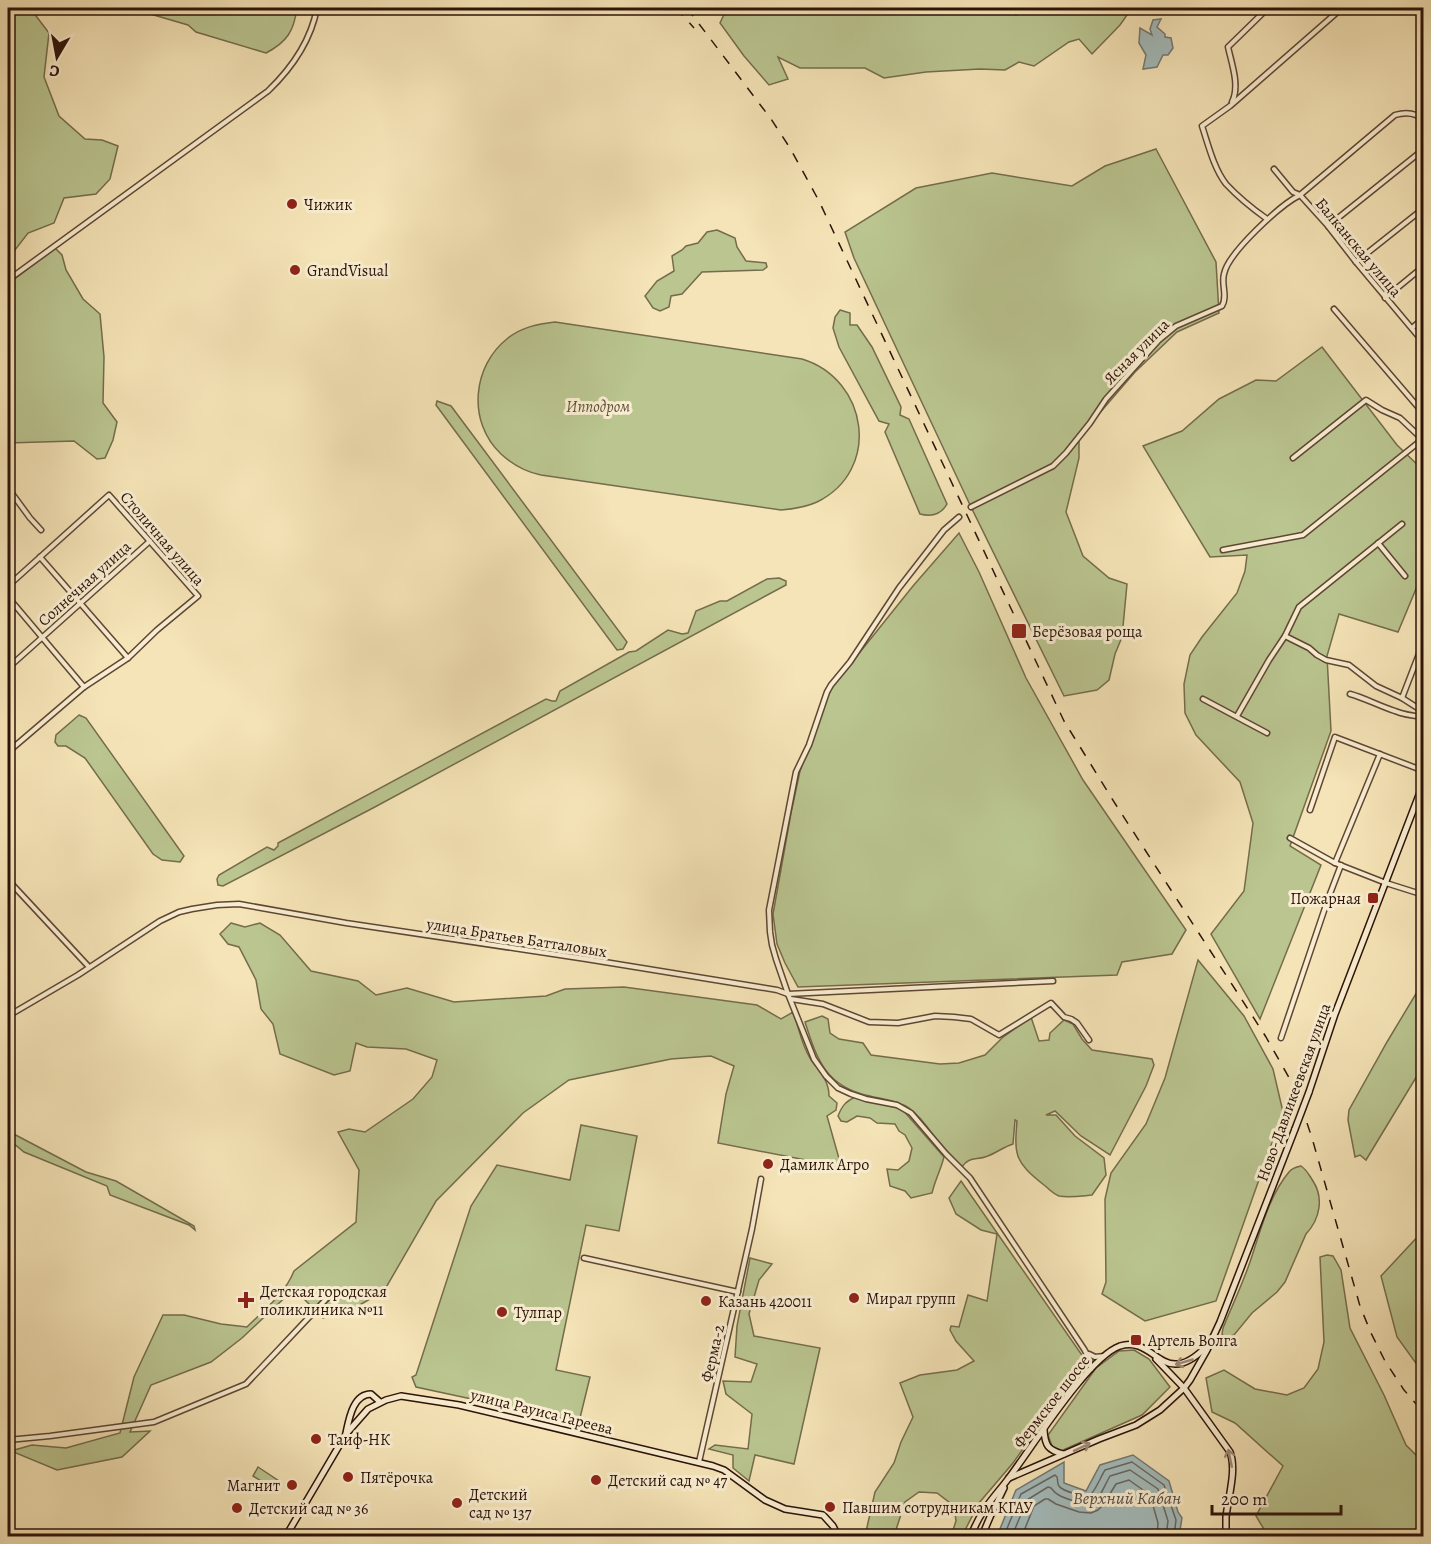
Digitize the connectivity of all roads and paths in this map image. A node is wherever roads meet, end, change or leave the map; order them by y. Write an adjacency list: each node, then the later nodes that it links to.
1 (317, 8): 14 (street)
2 (1268, 8): 4 (street)
3 (1339, 8): 4 (street)
4 (1230, 106): 10 (street)
5 (1424, 120): 8 (street, Ясная улица)
6 (1424, 149): 11 (street)
7 (1275, 169): 8 (street, Балканская улица)
8 (1300, 195): 10 (street, Ясная улица); 11 (street, Балканская улица)
9 (1424, 207): 12 (street)
10 (1267, 219): 24 (street, Ясная улица)
11 (1328, 226): 12 (street, Балканская улица)
12 (1356, 262): 15 (street, Балканская улица)
13 (1424, 266): 15 (street)
14 (8, 280)
15 (1385, 298): 18 (street, Балканская улица)
16 (1334, 309): 20 (street)
17 (1424, 318): 18 (street)
18 (1412, 328): 19 (street, Балканская улица)
19 (1424, 343)
20 (1424, 414)
21 (1424, 438): 22 (street); 30 (street)
22 (1293, 458)
23 (8, 488): 27 (street)
24 (971, 507)
25 (959, 517): 62 (street)
26 (1402, 524): 29 (street)
27 (41, 530)
28 (150, 541): 31 (street, Столичная улица); 35 (street, Солнечная улица); 39 (street, Столичная улица)
29 (1378, 543): 32 (street); 36 (street)
30 (1223, 550)
31 (40, 557): 33 (street); 35 (street)
32 (1405, 576)
33 (8, 586)
34 (8, 597): 37 (street)
35 (81, 602): 37 (street, Солнечная улица); 39 (street)
36 (1285, 636): 43 (street); 46 (street)
37 (42, 637): 40 (street, Солнечная улица); 41 (street)
38 (1424, 641): 43 (street)
39 (128, 658): 41 (street)
40 (8, 668)
41 (84, 687): 49 (street)
42 (1350, 694): 47 (street)
43 (1402, 698): 45 (street)
44 (1203, 699): 46 (street)
45 (1424, 712)
46 (1238, 716): 48 (street)
47 (1424, 717)
48 (1267, 733)
49 (8, 752)
50 (1380, 754): 51 (street); 53 (street); 55 (street)
51 (1424, 771)
52 (1424, 782): 58 (street, Ново-Давликеевская улица)
53 (1310, 810)
54 (1290, 838): 55 (street)
55 (1335, 863): 56 (street)
56 (1341, 865): 58 (street); 65 (street)
57 (8, 880): 60 (street)
58 (1386, 883): 59 (street); 71 (street, Ново-Давликеевская улица, bridge)
59 (1424, 895)
60 (89, 967): 62 (street, улица Братьев Батталовых); 64 (street, улица Братьев Батталовых)
61 (1053, 981): 62 (street, улица Братьев Батталовых)
62 (788, 994): 63 (street)
63 (791, 999): 66 (street); 72 (street)
64 (8, 1016)
65 (1281, 1038)
66 (1089, 1040)
67 (761, 1179): 69 (street, Ферма-2)
68 (584, 1258): 69 (street)
69 (738, 1292): 84 (street, Ферма-2)
70 (330, 1295): 82 (street)
71 (1210, 1344): 74 (street, Фермское шоссе, one-way to 74); 76 (street, Ново-Давликеевская улица)
72 (1084, 1349): 73 (street); 75 (street)
73 (1104, 1356): 74 (street, Фермское шоссе); 75 (street, Фермское шоссе)
74 (1153, 1356): 77 (street, Фермское шоссе)
75 (1090, 1370): 80 (street, Фермское шоссе)
76 (1190, 1380): 77 (street, Фермское шоссе); 79 (street)
77 (1184, 1388): 79 (street, Фермское шоссе); 83 (street, Фермское шоссе, one-way to 77)
78 (380, 1402): 81 (street); 81 (street, улица Рауиса Гареева); 84 (street, улица Рауиса Гареева)
79 (1199, 1407): 90 (street, one-way to 79)
80 (1044, 1431): 83 (street); 85 (street, Фермское шоссе)
81 (346, 1434): 86 (street)
82 (8, 1440)
83 (1064, 1455): 85 (street, Фермское шоссе)
84 (699, 1462): 87 (street, улица Рауиса Гареева)
85 (1008, 1480): 88 (street, Фермское шоссе); 89 (street, Фермское шоссе)
86 (286, 1536)
87 (838, 1536)
88 (971, 1536)
89 (982, 1536)
90 (1226, 1536)

